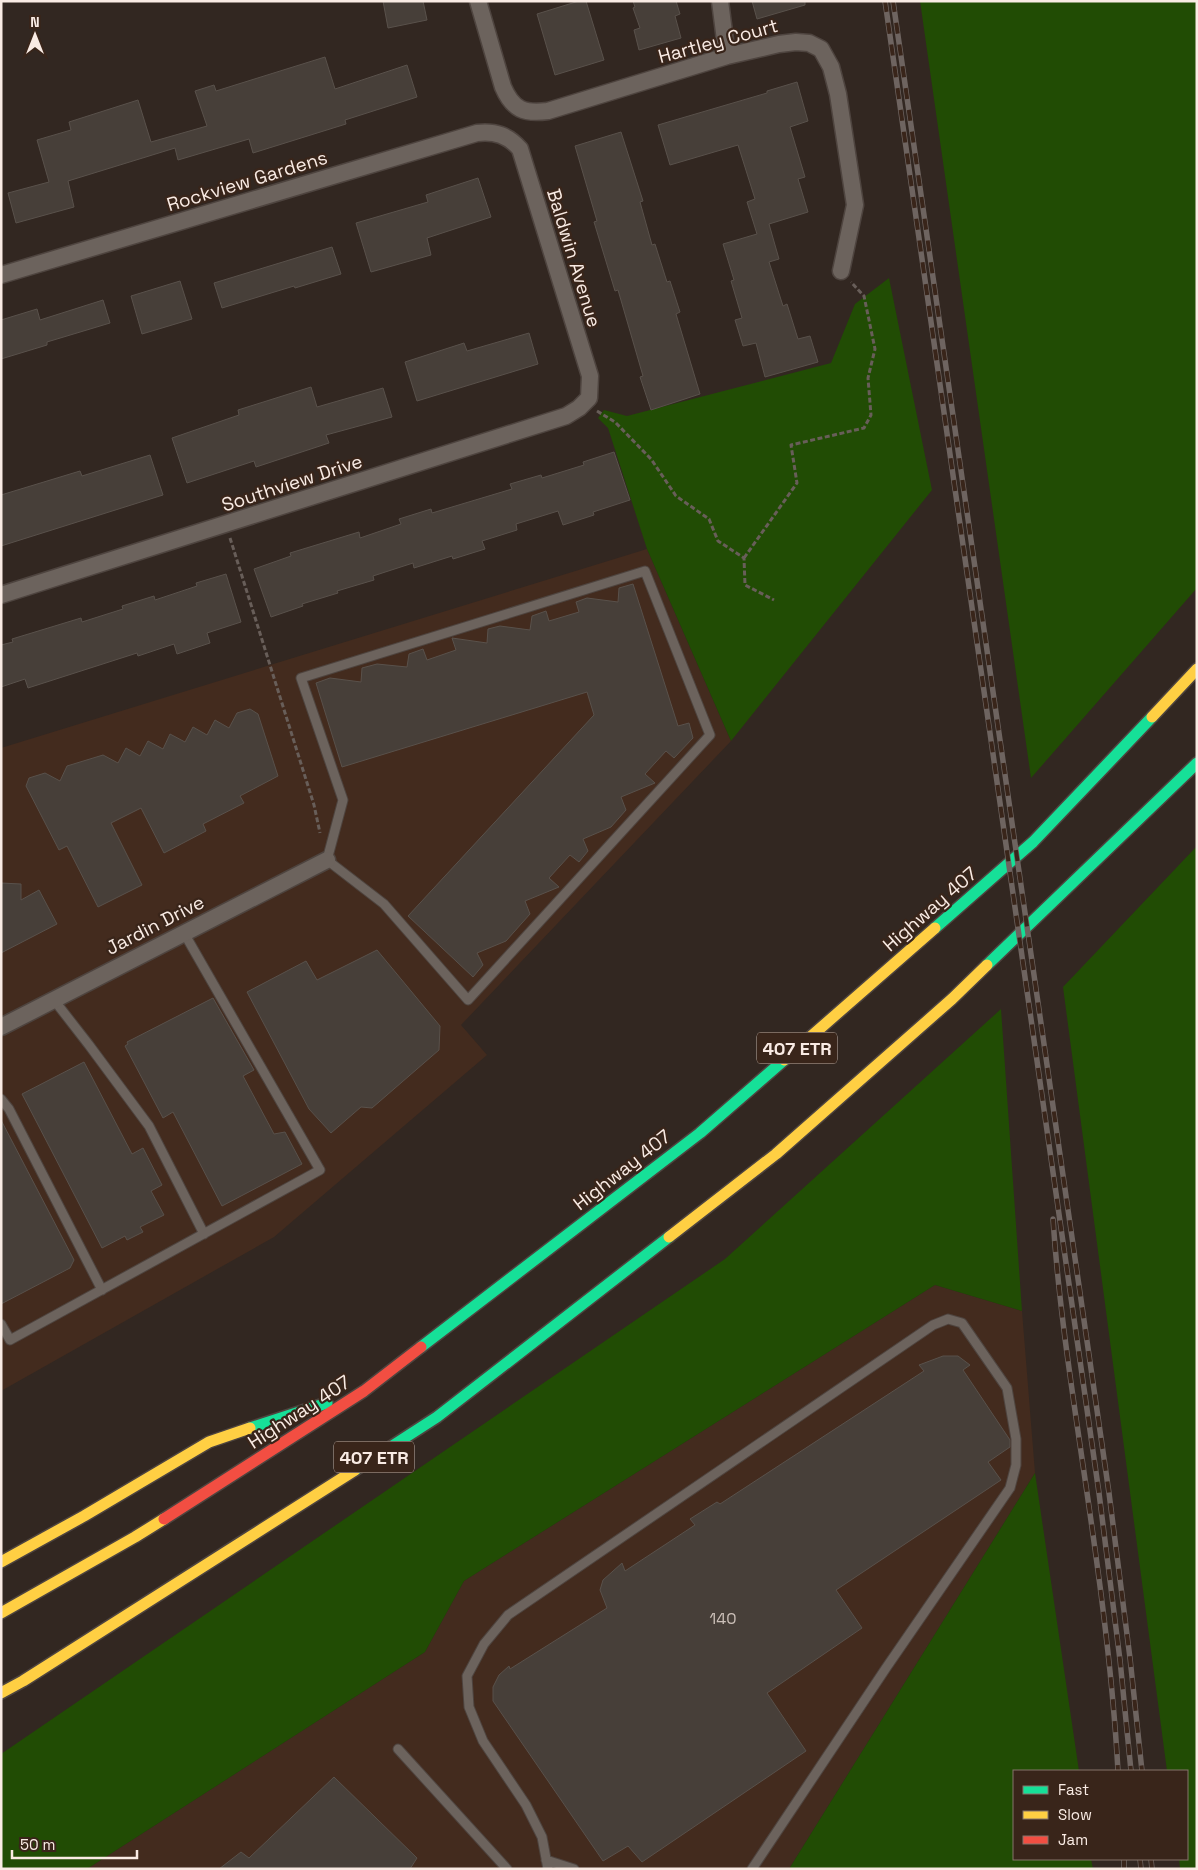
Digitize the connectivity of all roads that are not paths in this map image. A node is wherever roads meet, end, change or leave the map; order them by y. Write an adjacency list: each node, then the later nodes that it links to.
1 (478, 1): 3 (street, Hartley Court)
2 (720, 1): 3 (street)
3 (727, 56): 5 (street, Hartley Court)
4 (506, 136): 6 (street, Rockview Gardens); 7 (street, Baldwin Avenue)
5 (841, 271)
6 (1, 275)
7 (587, 401): 8 (street, Southview Drive)
8 (1, 595)
9 (1197, 669): 19 (highway, Highway 407 / 407 ETR)
10 (1197, 762): 22 (highway, 407 ETR)
11 (327, 860): 11 (lane); 12 (street, Jardin Drive)
12 (184, 933): 13 (street, Jardin Drive); 16 (lane)
13 (54, 1000): 14 (street, Jardin Drive); 16 (lane)
14 (1, 1027)
15 (1, 1100): 17 (lane)
16 (204, 1234): 17 (lane)
17 (102, 1290): 18 (lane)
18 (1, 1324)
19 (364, 1391): 20 (highway); 21 (highway, Highway 407 / 407 ETR)
20 (1, 1562)
21 (1, 1613)
22 (23, 1681): 23 (highway, 407 ETR); 24 (highway)
23 (1, 1693)
24 (1, 1706)
25 (398, 1748): 27 (lane)
26 (547, 1864): 28 (lane); 29 (lane)
27 (506, 1869)
28 (574, 1869)
29 (752, 1869)

